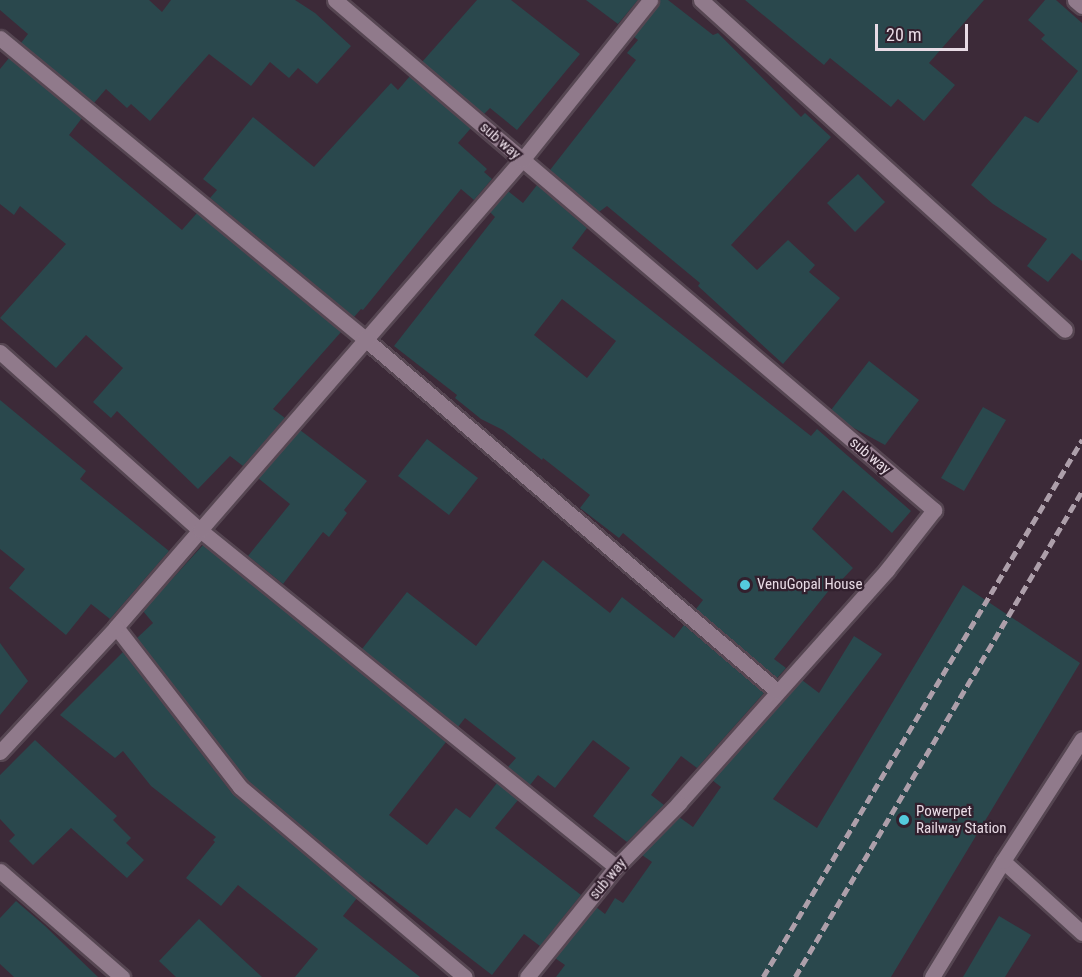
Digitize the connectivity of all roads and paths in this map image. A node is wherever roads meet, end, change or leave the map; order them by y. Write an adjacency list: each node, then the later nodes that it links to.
1 (335, 0): 7 (street, sub way)
2 (650, 0): 7 (street)
3 (701, 0): 8 (street)
4 (1076, 0): 5 (street)
5 (1082, 6)
6 (0, 38): 9 (street)
7 (522, 160): 9 (street); 13 (street, sub way)
8 (1065, 330)
9 (365, 339): 11 (street); 13 (street)
10 (0, 352): 11 (street)
11 (200, 530): 12 (street); 17 (street)
12 (116, 627): 15 (street); 21 (street)
13 (777, 691): 17 (street, sub way)
14 (1082, 739): 16 (street)
15 (0, 752)
16 (1003, 861): 19 (street); 23 (street)
17 (616, 867): 22 (street, sub way)
18 (0, 872): 20 (street)
19 (1082, 933)
20 (122, 977)
21 (465, 977)
22 (527, 977)
23 (932, 977)

